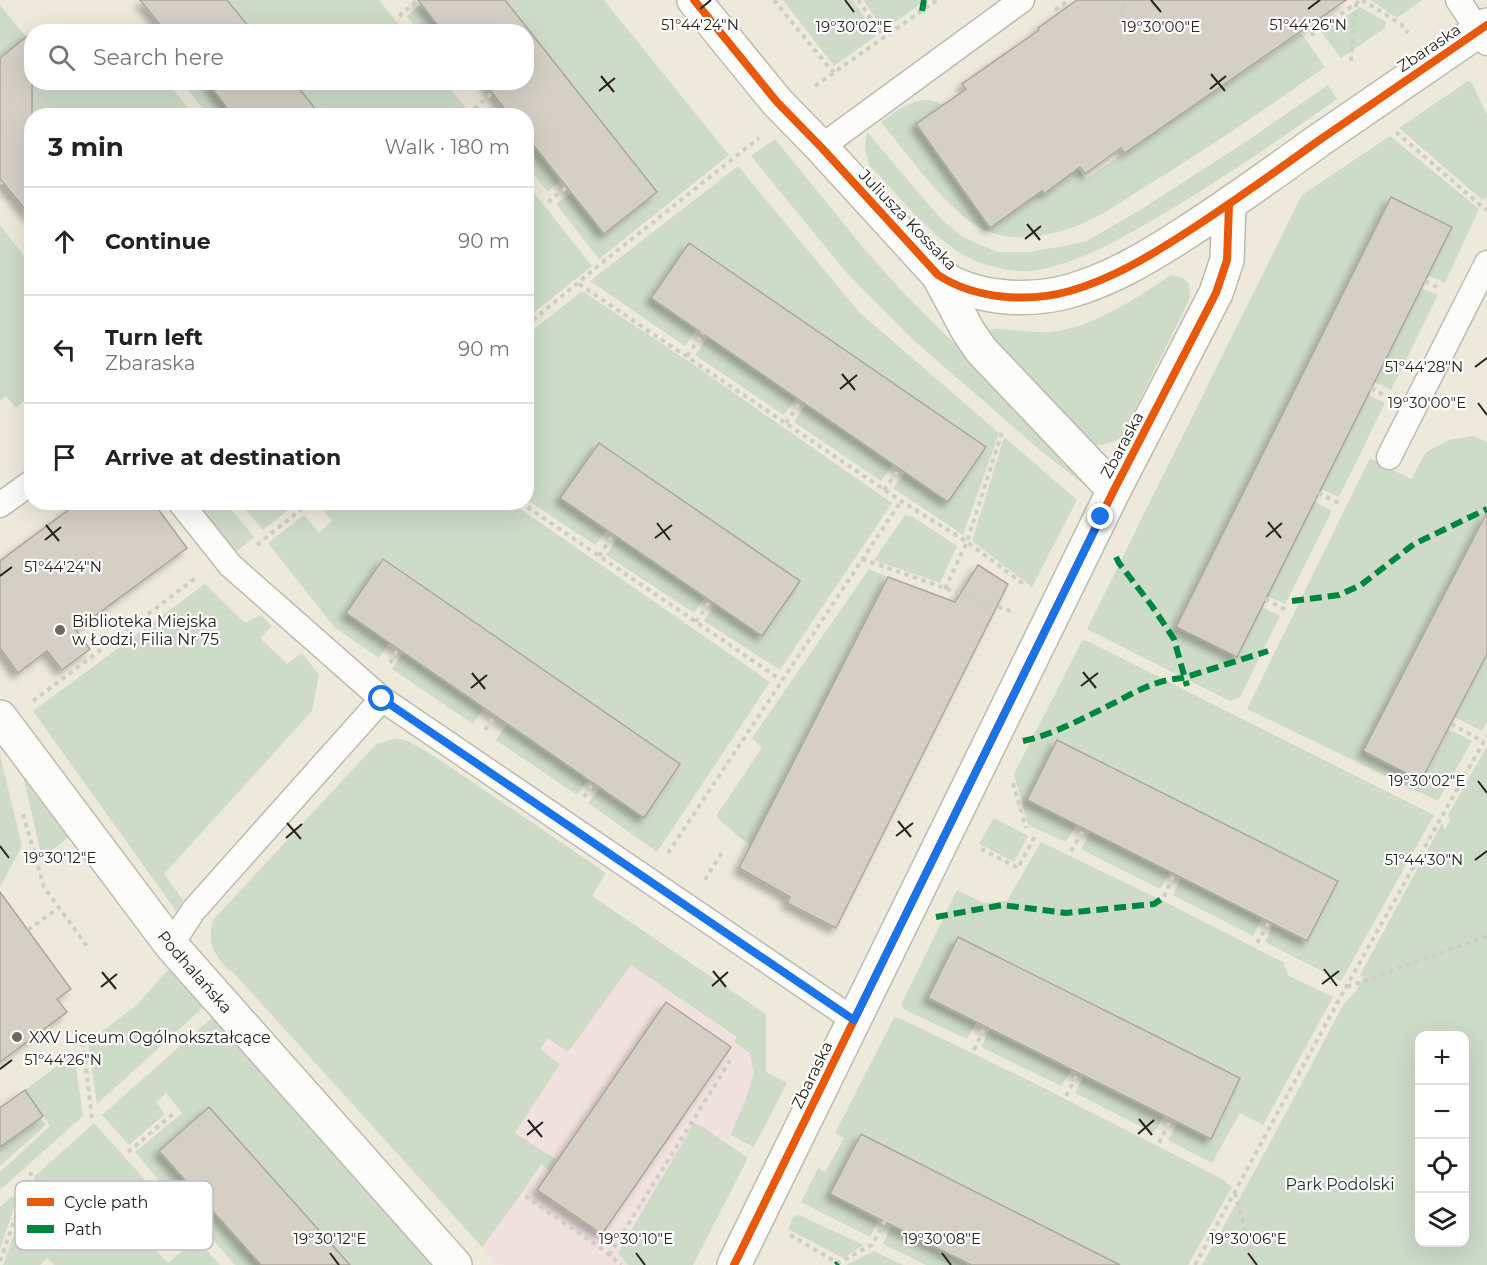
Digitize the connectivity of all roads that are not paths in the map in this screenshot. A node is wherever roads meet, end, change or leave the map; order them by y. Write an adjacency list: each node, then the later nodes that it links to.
1 (694, 0): 5 (street, Juliusza Kossaka)
2 (1022, 0): 5 (lane)
3 (1458, 0): 4 (lane)
4 (1484, 33): 6 (street, Zbaraska)
5 (821, 147): 8 (street, Juliusza Kossaka)
6 (1229, 205): 8 (street, Juliusza Kossaka); 11 (street, Zbaraska)
7 (1487, 262): 9 (lane)
8 (938, 275): 11 (street)
9 (1389, 457)
10 (24, 488): 12 (lane)
11 (1114, 490): 17 (street, Zbaraska)
12 (0, 505)
13 (186, 510): 14 (lane)
14 (382, 699): 16 (lane); 17 (lane)
15 (7, 726): 16 (street, Podhalańska)
16 (171, 945): 18 (street, Podhalańska)
17 (854, 1020): 19 (street, Zbaraska)
18 (455, 1265)
19 (734, 1265)

